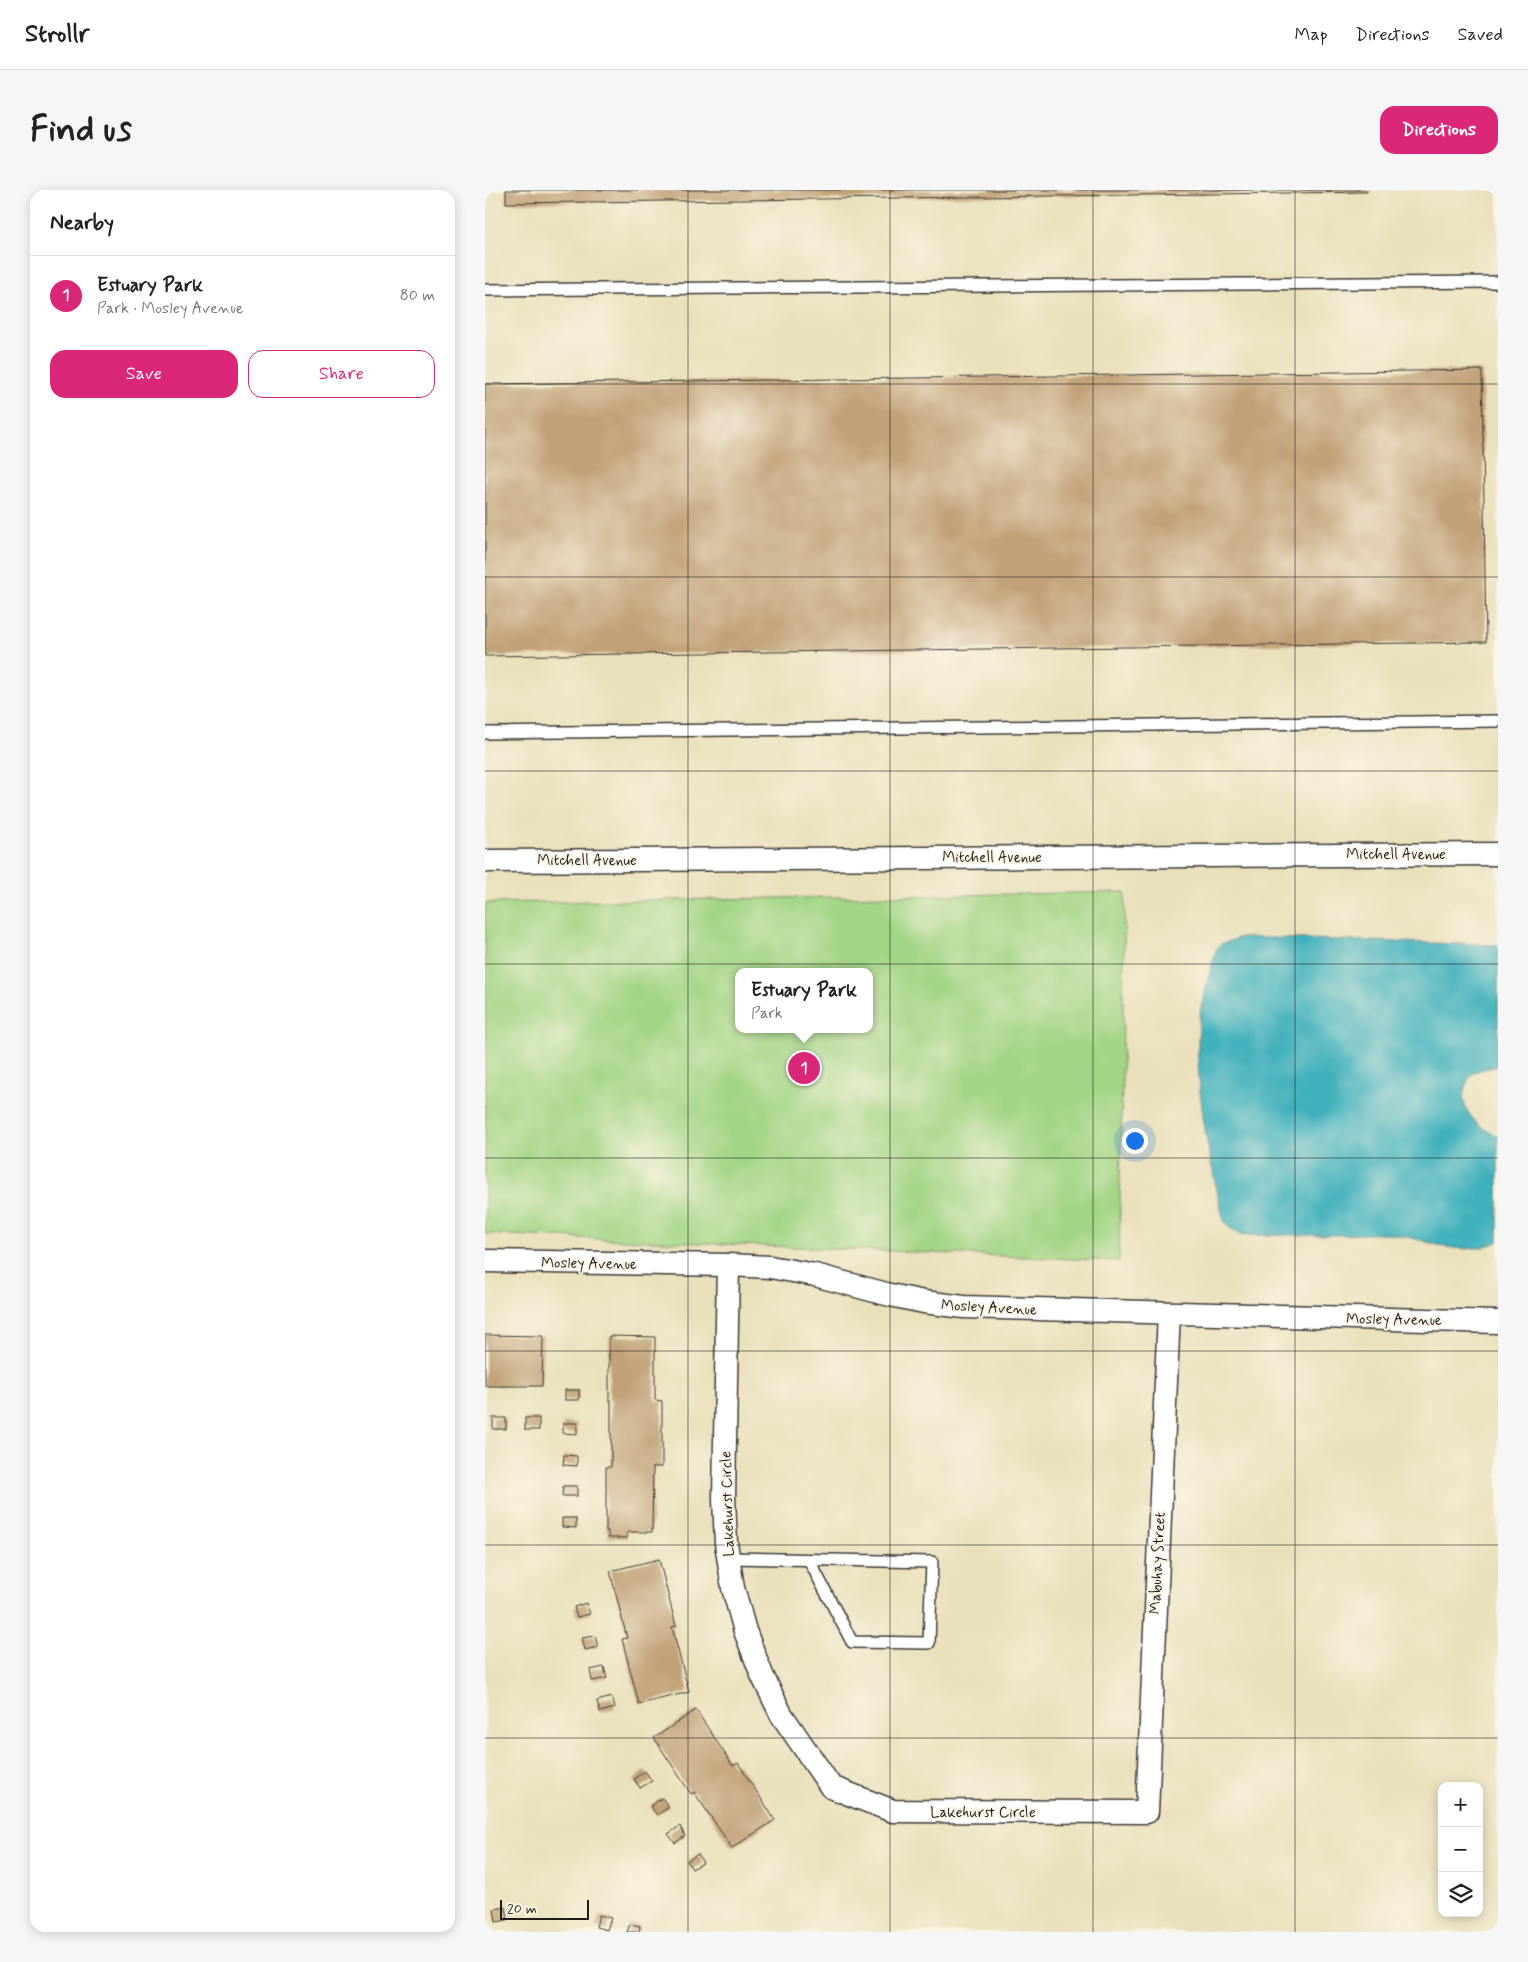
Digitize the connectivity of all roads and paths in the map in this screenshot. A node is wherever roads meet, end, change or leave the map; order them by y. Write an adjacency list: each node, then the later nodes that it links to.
1 (1498, 282): 2 (lane)
2 (485, 290)
3 (1498, 721): 4 (lane)
4 (485, 733)
5 (1498, 854): 6 (street, Mitchell Avenue)
6 (485, 861)
7 (485, 1261): 8 (street, Mosley Avenue)
8 (728, 1265): 9 (street, Mosley Avenue); 11 (street, Lakehurst Circle)
9 (1169, 1313): 10 (street, Mosley Avenue); 13 (street, Mabuhay Street)
10 (1498, 1322)
11 (728, 1558): 12 (lane); 13 (street, Lakehurst Circle)
12 (809, 1560): 12 (lane)
13 (1147, 1812)

